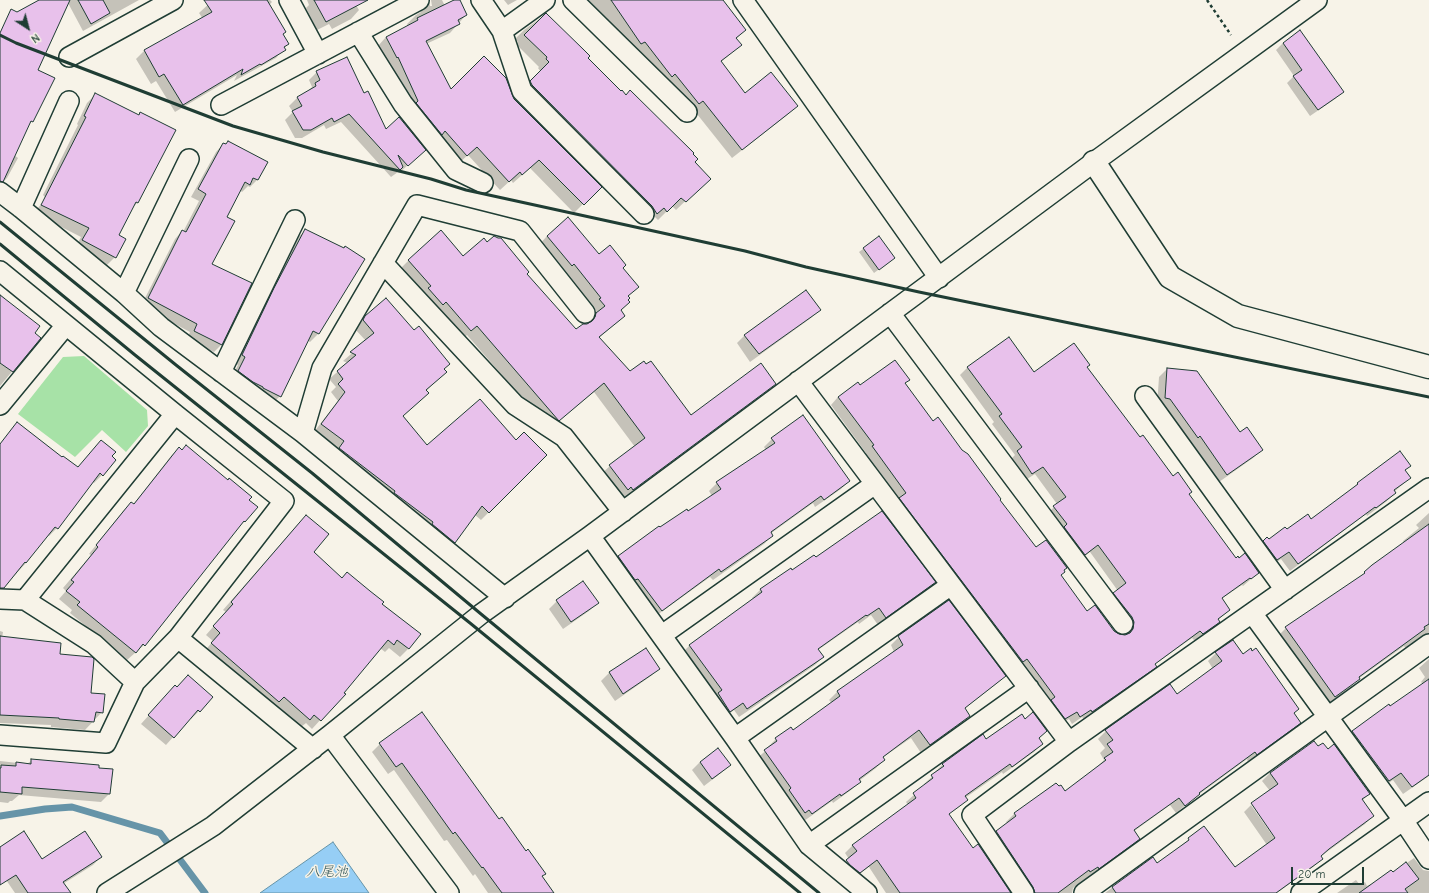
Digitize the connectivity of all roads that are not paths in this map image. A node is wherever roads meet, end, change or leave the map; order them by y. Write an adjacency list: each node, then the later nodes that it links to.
1 (173, 0): 12 (street)
2 (289, 0): 11 (street)
3 (419, 0): 10 (street)
4 (481, 0): 9 (street)
5 (545, 0): 9 (street)
6 (573, 0): 15 (street)
7 (743, 0): 25 (street)
8 (1317, 0): 17 (street)
9 (502, 31): 21 (street)
10 (358, 32): 11 (street); 18 (street)
11 (318, 54): 14 (street)
12 (69, 57)
13 (69, 101): 20 (street)
14 (221, 105)
15 (687, 112)
16 (189, 159): 26 (street)
17 (1094, 162): 25 (street); 30 (street)
18 (483, 183)
19 (0, 192): 20 (street)
20 (21, 208): 26 (street)
21 (644, 214)
22 (295, 220): 31 (street)
23 (383, 263): 27 (street); 36 (street); 39 (street)
24 (0, 271): 29 (street)
25 (939, 278): 28 (street)
26 (124, 292): 31 (street)
27 (585, 313)
28 (890, 313): 32 (street); 47 (street)
29 (66, 325): 34 (street); 35 (street)
30 (1429, 367)
31 (221, 372): 36 (street)
32 (798, 381): 37 (street); 39 (street)
33 (1145, 396): 42 (street)
34 (0, 405)
35 (175, 414): 45 (street); 49 (street)
36 (303, 432): 43 (street)
37 (875, 484): 41 (street); 48 (street)
38 (1429, 488): 42 (street)
39 (623, 512): 40 (street)
40 (590, 536): 43 (street); 48 (street)
41 (951, 585): 52 (street); 56 (street)
42 (1285, 590): 46 (street)
43 (504, 598): 55 (street)
44 (0, 599): 45 (street)
45 (25, 600): 51 (street)
46 (1252, 613): 53 (street); 57 (street)
47 (1123, 624)
48 (662, 635): 56 (street)
49 (178, 638): 51 (street); 58 (street)
50 (1429, 644): 53 (street)
51 (136, 682): 54 (street)
52 (1029, 688): 57 (street); 61 (street)
53 (1328, 717): 60 (street); 67 (street)
54 (0, 735)
55 (330, 735): 58 (street); 64 (street)
56 (734, 738): 61 (street)
57 (1069, 742): 66 (street)
58 (313, 748): 63 (street)
59 (1429, 802): 60 (street)
60 (1403, 820): 62 (street); 68 (street)
61 (809, 845): 65 (street)
62 (1429, 858)
63 (107, 893)
64 (449, 893)
65 (867, 893)
66 (1024, 893)
67 (1084, 893)
68 (1301, 893)

